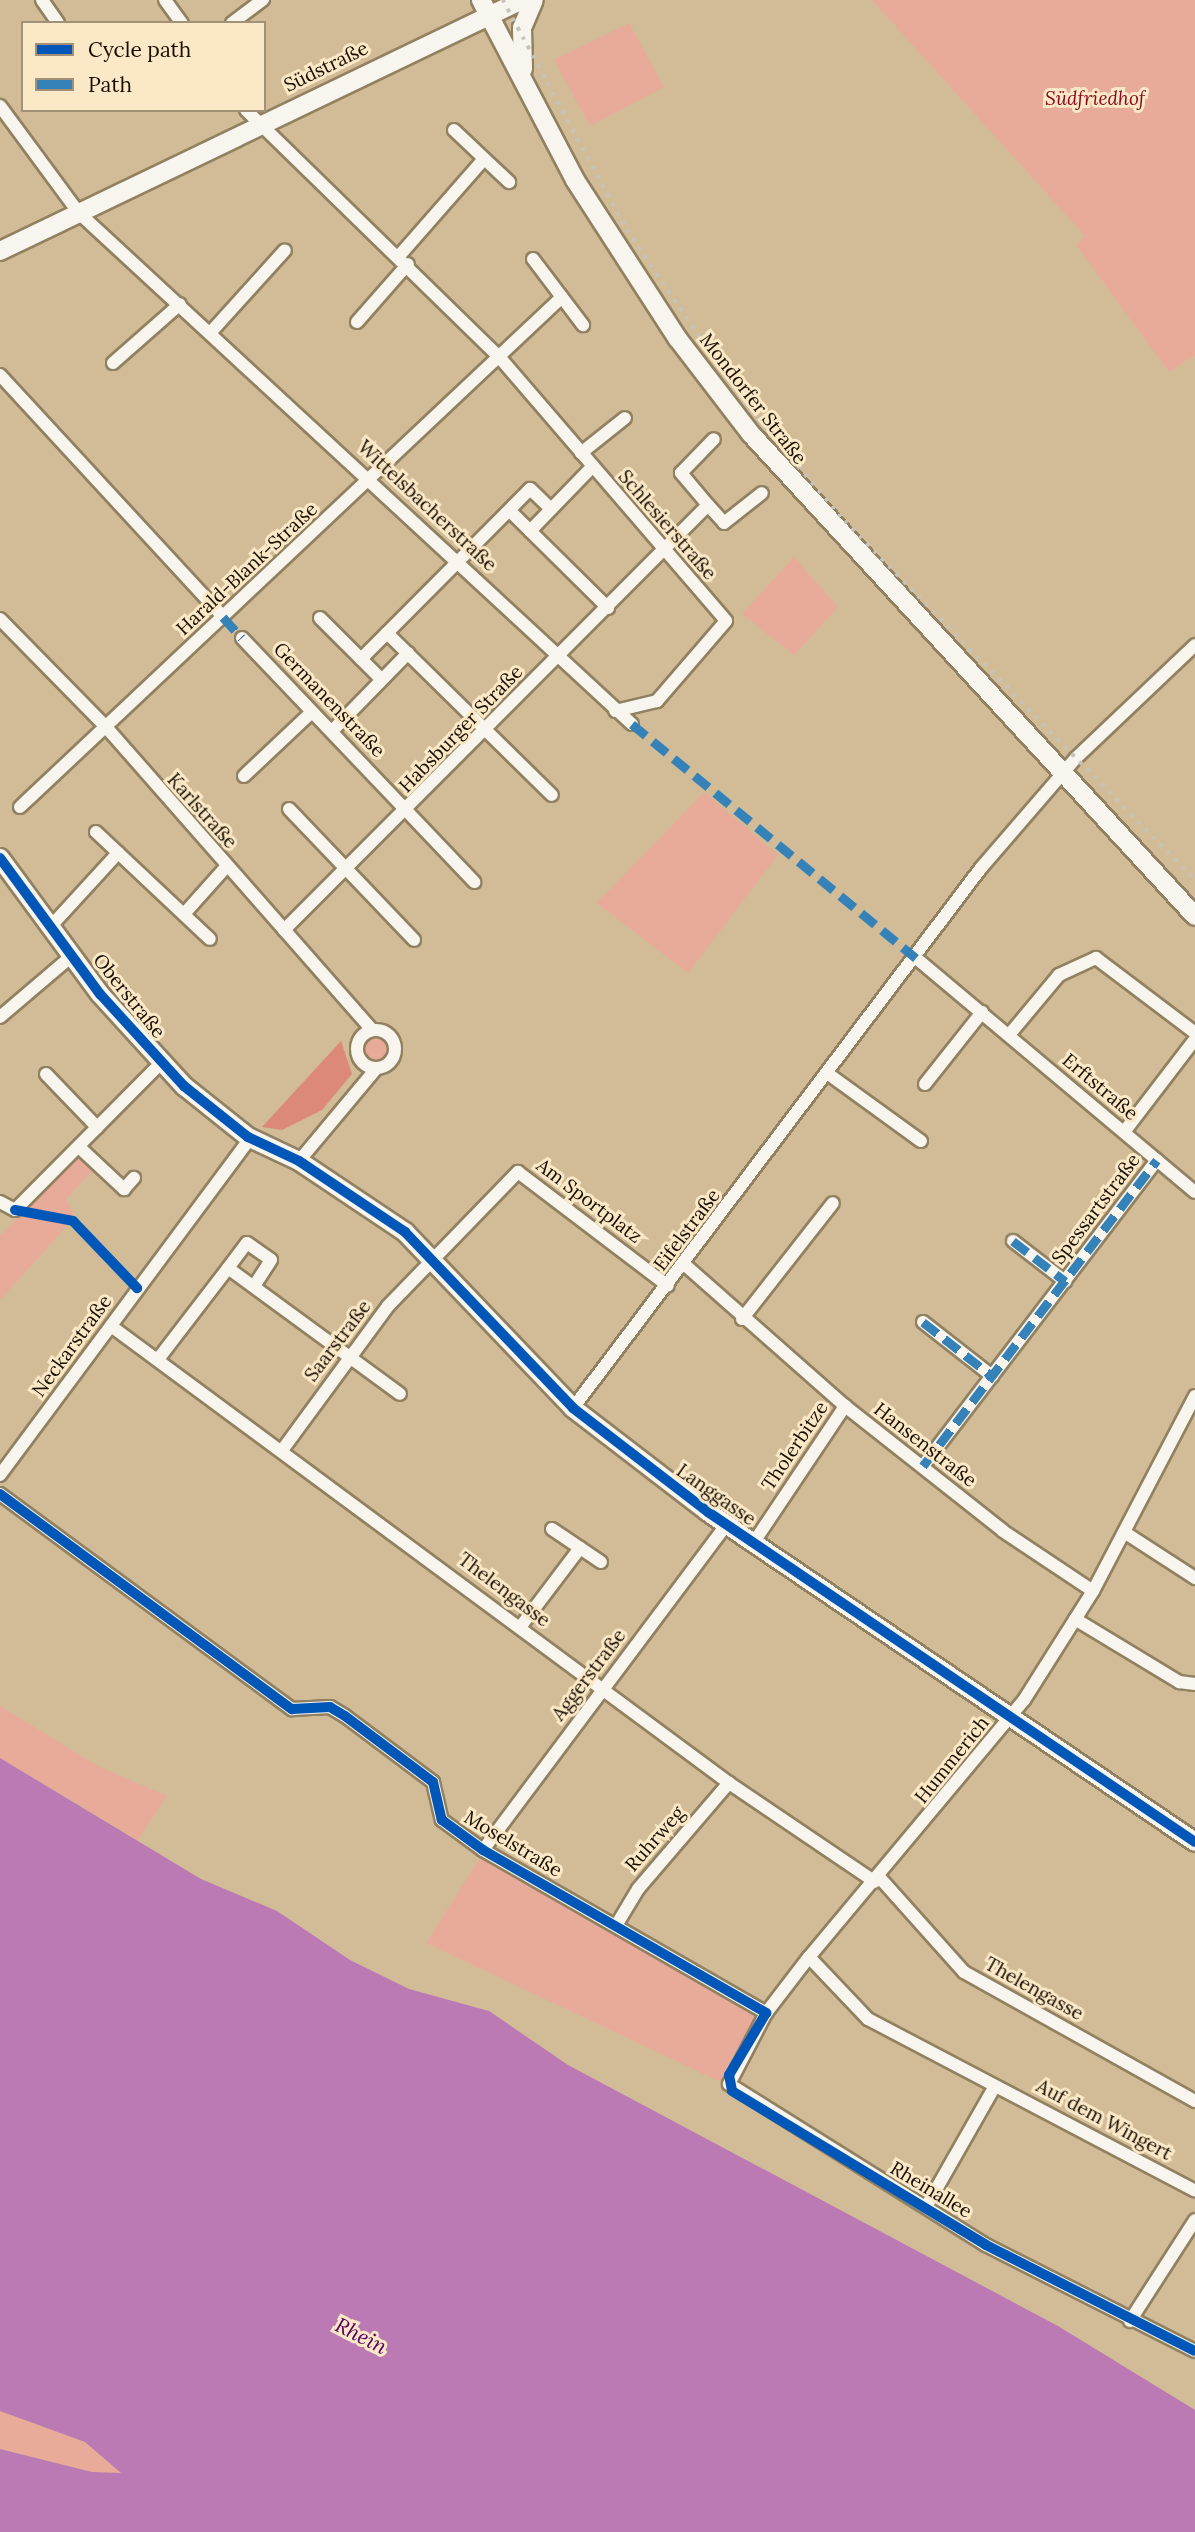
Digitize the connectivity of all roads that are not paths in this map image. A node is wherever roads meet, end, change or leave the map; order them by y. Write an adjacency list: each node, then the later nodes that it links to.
1 (42, 0): 8 (street)
2 (165, 0): 9 (street)
3 (263, 0): 10 (street)
4 (481, 0): 7 (street, Mondorfer Straße)
5 (522, 0): 7 (street, Südstraße)
6 (534, 0): 11 (street)
7 (490, 17): 11 (street, Mondorfer Straße); 13 (street, Südstraße)
8 (57, 21)
9 (180, 21)
10 (235, 21)
11 (525, 83): 60 (street, Mondorfer Straße)
12 (0, 106): 18 (street, Wittelsbacherstraße)
13 (266, 111)
14 (252, 117): 18 (street, Südstraße); 22 (street, Schlesierstraße)
15 (454, 131): 16 (street)
16 (484, 159): 17 (street); 22 (street)
17 (509, 182)
18 (79, 213): 20 (street, Südstraße); 24 (street, Wittelsbacherstraße)
19 (285, 250): 27 (street)
20 (0, 251)
21 (533, 258): 23 (street)
22 (404, 260): 25 (street); 28 (street, Schlesierstraße)
23 (562, 297): 26 (street); 28 (street)
24 (180, 304): 27 (street, Wittelsbacherstraße); 29 (street)
25 (357, 322)
26 (583, 325)
27 (211, 332): 35 (street, Wittelsbacherstraße)
28 (501, 359): 33 (street, Schlesierstraße); 35 (street, Harald-Blank-Straße)
29 (113, 363)
30 (0, 375): 44 (street)
31 (625, 418): 33 (street)
32 (715, 439): 37 (street)
33 (580, 453): 34 (street, Schlesierstraße)
34 (592, 467): 38 (street); 41 (street, Schlesierstraße)
35 (372, 480): 42 (street, Wittelsbacherstraße); 44 (street, Harald-Blank-Straße)
36 (762, 493): 37 (street)
37 (708, 505): 41 (street, Habsburger Straße)
38 (551, 509): 39 (street); 40 (street)
39 (510, 511): 40 (street); 42 (street)
40 (530, 531): 43 (street)
41 (662, 551): 43 (street, Habsburger Straße); 54 (street, Schlesierstraße)
42 (459, 561): 47 (street); 51 (street, Wittelsbacherstraße)
43 (608, 608): 51 (street, Habsburger Straße)
44 (223, 617): 57 (street, Harald-Blank-Straße)
45 (320, 618): 52 (street)
46 (0, 619): 57 (street, Karlstraße)
47 (387, 633): 50 (street); 52 (street)
48 (242, 638): 55 (street, Germanenstraße)
49 (1195, 645): 60 (street, Eifelstraße)
50 (408, 653): 53 (street); 59 (street)
51 (557, 656): 54 (street, Wittelsbacherstraße); 59 (street, Habsburger Straße)
52 (361, 659): 53 (street)
53 (381, 679): 58 (street)
54 (615, 711): 56 (street, Wittelsbacherstraße)
55 (312, 712): 58 (street, Germanenstraße); 61 (street)
56 (632, 724)
57 (106, 727): 63 (street, Harald-Blank-Straße); 69 (street, Karlstraße)
58 (332, 732): 65 (street, Germanenstraße)
59 (487, 732): 62 (street); 65 (street, Habsburger Straße)
60 (1062, 773): 73 (street, Mondorfer Straße); 79 (street, Eifelstraße)
61 (244, 776)
62 (552, 795)
63 (20, 807)
64 (289, 810): 70 (street)
65 (409, 811): 70 (street, Habsburger Straße); 71 (street, Germanenstraße)
66 (96, 832): 67 (street)
67 (118, 853): 72 (street); 74 (street)
68 (0, 858): 74 (street, Oberstraße)
69 (226, 867): 72 (street); 75 (street, Karlstraße)
70 (349, 871): 75 (street, Habsburger Straße); 77 (street)
71 (474, 882)
72 (184, 914): 76 (street)
73 (1195, 916)
74 (52, 925): 78 (street, Oberstraße)
75 (284, 930): 82 (street, Karlstraße)
76 (210, 939)
77 (414, 940)
78 (74, 954): 81 (street); 86 (street, Oberstraße)
79 (916, 958): 80 (street, Erftstraße); 88 (street, Eifelstraße)
80 (982, 1012): 84 (street, Erftstraße); 90 (street)
81 (0, 1017)
82 (372, 1030): 87 (street); 87 (street, Karlstraße)
83 (1195, 1032): 84 (street)
84 (1009, 1035): 92 (street, Erftstraße)
85 (1195, 1038): 92 (street)
86 (161, 1063): 91 (street); 93 (street, Oberstraße)
87 (376, 1069): 97 (street, Karlstraße)
88 (827, 1073): 94 (street); 104 (street, Eifelstraße)
89 (46, 1074): 91 (street)
90 (925, 1084)
91 (97, 1127): 95 (street)
92 (1124, 1132): 96 (street, Erftstraße)
93 (250, 1138): 97 (street, Langgasse); 111 (street, Neckarstraße)
94 (921, 1141)
95 (79, 1147): 98 (street); 100 (street)
96 (1157, 1160): 99 (street, Erftstraße); 106 (street, Spessartstraße)
97 (299, 1161): 103 (street, Langgasse)
98 (134, 1178)
99 (1195, 1192)
100 (0, 1202)
101 (833, 1203): 109 (street)
102 (1013, 1241): 106 (street, Spessartstraße)
103 (433, 1262): 108 (street, Am Sportplatz); 112 (street, Saarstraße); 118 (street, Langgasse)
104 (684, 1264): 108 (street, Eifelstraße); 109 (street, Hansenstraße)
105 (228, 1268): 107 (street); 107 (street); 113 (street)
106 (1065, 1282): 114 (street, Spessartstraße)
107 (254, 1286): 112 (street)
108 (668, 1286): 118 (street, Eifelstraße)
109 (742, 1319): 117 (street, Hansenstraße)
110 (923, 1322): 114 (street)
111 (111, 1326): 113 (street, Thelengasse); 121 (street, Neckarstraße)
112 (349, 1355): 115 (street); 119 (street, Saarstraße)
113 (159, 1358): 119 (street, Thelengasse)
114 (992, 1376): 120 (street, Spessartstraße)
115 (400, 1394)
116 (1195, 1396): 125 (street, Hummerich)
117 (845, 1406): 120 (street, Hansenstraße); 126 (street, Tholerbitze)
118 (573, 1408): 123 (street, Langgasse)
119 (283, 1449): 132 (street, Thelengasse)
120 (923, 1466): 130 (street, Hansenstraße)
121 (0, 1475)
122 (0, 1494): 138 (street, Moselstraße)
123 (727, 1524): 126 (street, Langgasse); 134 (street, Aggerstraße)
124 (552, 1529): 127 (street)
125 (1124, 1532): 129 (street); 130 (street, Hummerich)
126 (754, 1542): 135 (street, Langgasse)
127 (580, 1548): 128 (street); 132 (street)
128 (601, 1562)
129 (1195, 1578)
130 (1093, 1591): 131 (street, Hummerich)
131 (1075, 1619): 133 (street); 135 (street, Hummerich)
132 (521, 1626): 134 (street, Thelengasse)
133 (1195, 1684)
134 (602, 1688): 136 (street, Thelengasse); 138 (street, Aggerstraße)
135 (1009, 1717): 137 (street, Langgasse); 139 (street, Hummerich)
136 (729, 1783): 139 (street, Thelengasse); 140 (street, Ruhrweg)
137 (1195, 1842)
138 (483, 1850): 140 (street, Moselstraße)
139 (878, 1880): 141 (street, Hummerich); 144 (street, Thelengasse)
140 (617, 1924): 142 (street, Moselstraße)
141 (808, 1957): 142 (street, Hummerich); 143 (street, Auf dem Wingert)
142 (766, 2013): 146 (street, Rheinallee)
143 (995, 2086): 145 (street, Auf dem Wingert); 146 (street)
144 (1195, 2101)
145 (1195, 2191)
146 (926, 2207): 148 (street, Rheinallee)
147 (1195, 2220): 148 (street)
148 (1130, 2320): 149 (street, Rheinallee)
149 (1195, 2351)

